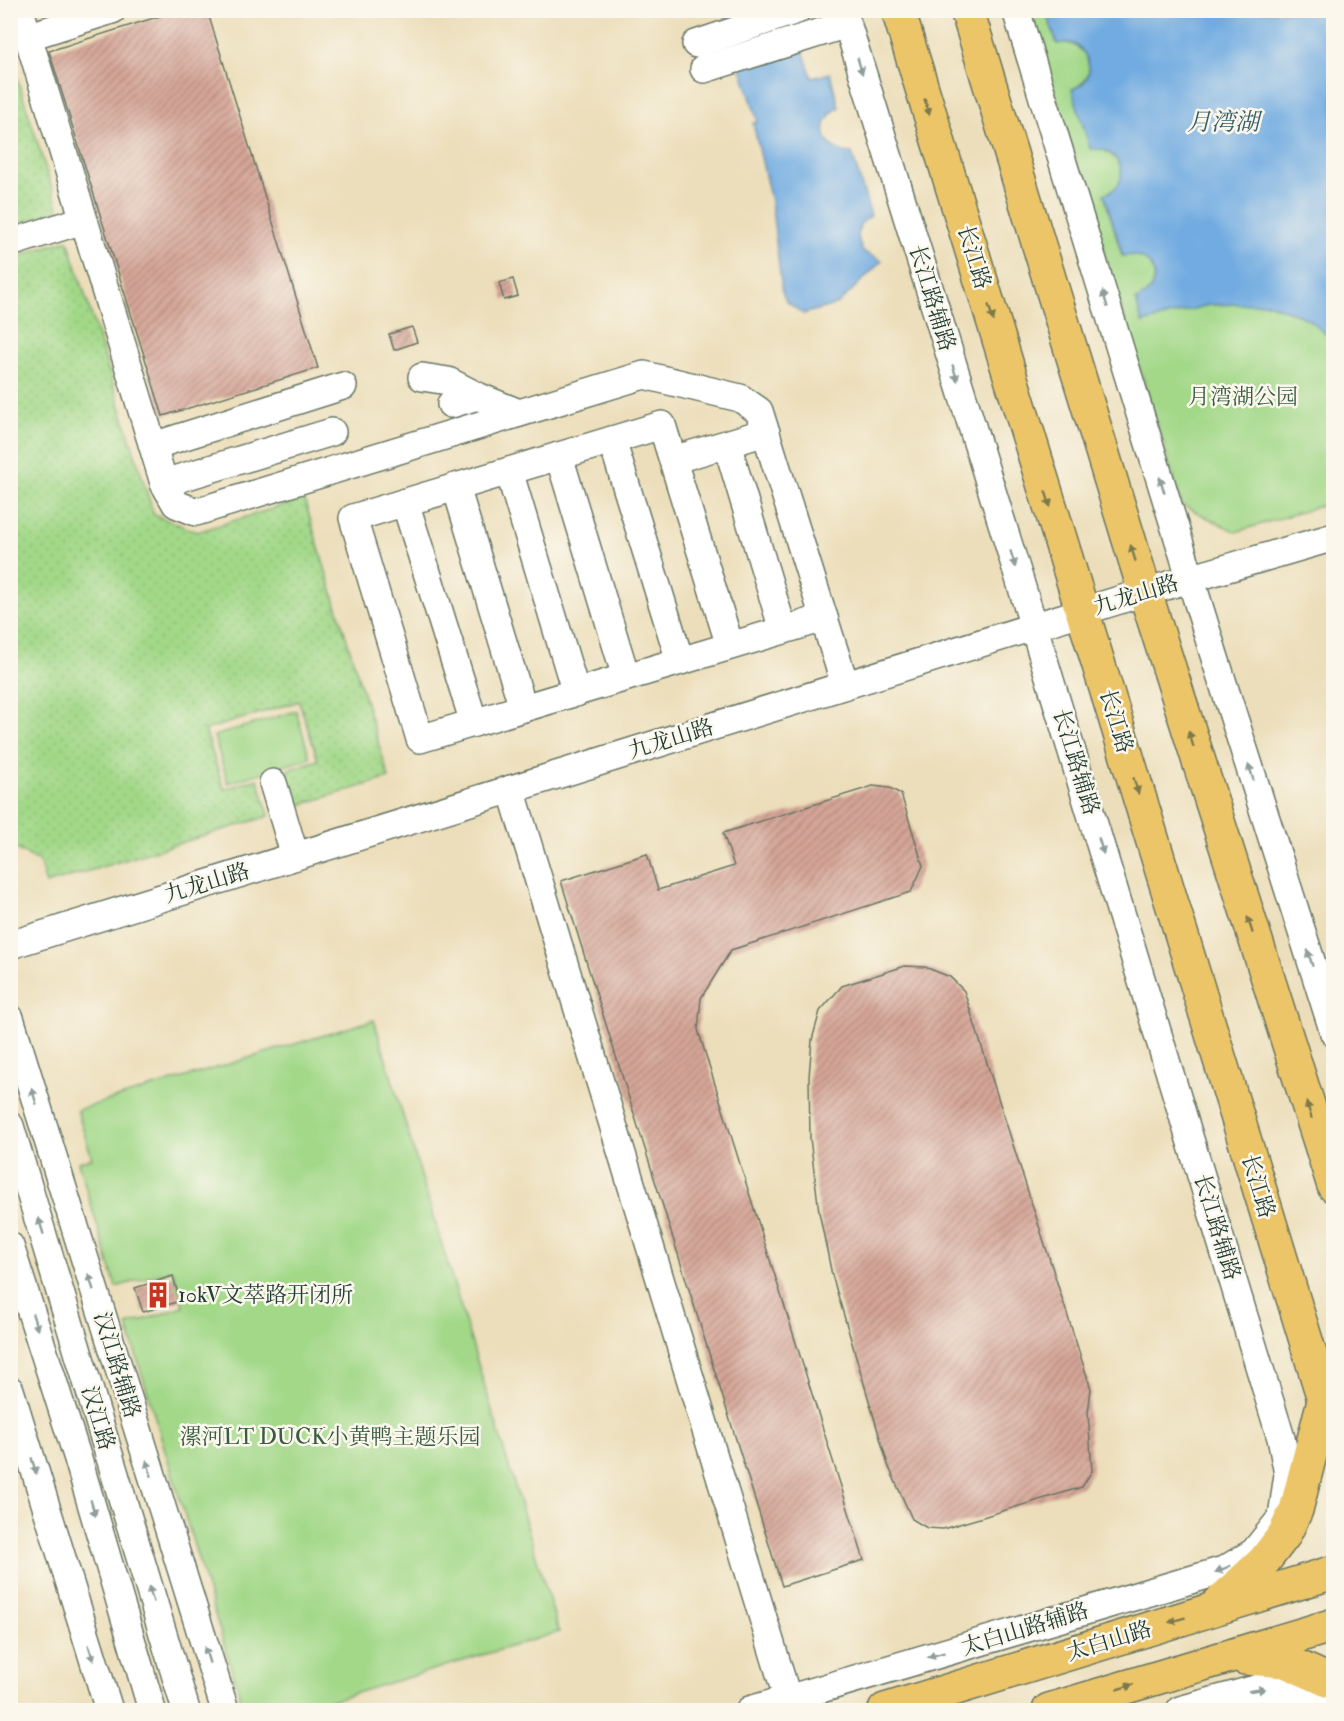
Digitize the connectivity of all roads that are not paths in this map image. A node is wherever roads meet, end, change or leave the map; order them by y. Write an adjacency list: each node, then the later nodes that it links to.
1 (20, 10): 8 (street)
2 (112, 10): 8 (street)
3 (797, 10): 9 (street)
4 (898, 10): 35 (main road, 长江路, one-way to 35)
5 (967, 10): 34 (main road, one-way to 5)
6 (1016, 10): 33 (street, one-way to 6)
7 (845, 17): 10 (street); 37 (street, 长江路辅路, one-way to 37)
8 (27, 37): 11 (street)
9 (696, 44)
10 (704, 69)
11 (83, 220): 12 (street); 23 (street)
12 (10, 243)
13 (422, 377): 15 (street)
14 (343, 386): 18 (street)
15 (477, 396): 16 (street); 17 (street)
16 (451, 404)
17 (519, 413): 20 (street); 30 (street)
18 (254, 414): 23 (street); 24 (street)
19 (332, 432): 24 (street)
20 (766, 432): 22 (street); 36 (street)
21 (612, 440): 25 (street); 26 (street); 40 (street)
22 (727, 444): 26 (street); 38 (street)
23 (153, 446): 28 (street)
24 (265, 452): 28 (street); 30 (street)
25 (560, 456): 27 (street); 41 (street)
26 (673, 460): 39 (street)
27 (509, 471): 29 (street); 43 (street)
28 (164, 483): 30 (street)
29 (456, 487): 31 (street); 44 (street)
30 (276, 488)
31 (405, 502): 45 (street); 45 (street)
32 (1334, 537): 33 (street, 九龙山路)
33 (1191, 578): 34 (street, 九龙山路); 51 (street, one-way to 33)
34 (1145, 592): 35 (street, 九龙山路); 53 (main road, one-way to 34)
35 (1083, 612): 37 (street, 九龙山路); 56 (main road, 长江路, one-way to 56)
36 (824, 618): 38 (street); 42 (street)
37 (1034, 627): 42 (street, 九龙山路); 58 (street, 长江路辅路, one-way to 58)
38 (783, 630): 39 (street)
39 (730, 646): 40 (street)
40 (680, 661): 41 (street)
41 (627, 677): 43 (street)
42 (845, 685): 47 (street, 九龙山路)
43 (576, 693): 44 (street)
44 (524, 708): 45 (street)
45 (474, 723)
46 (273, 783): 48 (street)
47 (511, 789): 48 (street, 九龙山路); 65 (street)
48 (295, 856): 49 (street, 九龙山路)
49 (10, 945)
50 (10, 1018): 69 (street, 汉江路辅路, one-way to 50)
51 (1334, 1034)
52 (10, 1126): 68 (street, 汉江路, one-way to 52)
53 (1334, 1186)
54 (10, 1246): 67 (street, 汉江路, one-way to 67)
55 (10, 1390): 66 (street, one-way to 66)
56 (1324, 1400): 57 (main road, 长江路); 60 (main road)
57 (1334, 1432)
58 (1282, 1518): 65 (street, 太白山路辅路, one-way to 65)
59 (1334, 1572): 60 (main road, 太白山路)
60 (1211, 1610): 71 (main road, 太白山路, one-way to 71)
61 (1334, 1625): 62 (main road)
62 (1228, 1657): 63 (main road); 72 (main road, one-way to 62)
63 (1334, 1683)
64 (1334, 1701): 73 (street, one-way to 64)
65 (790, 1705): 70 (street, 太白山路辅路)
66 (109, 1710)
67 (152, 1710)
68 (186, 1710)
69 (225, 1710)
70 (750, 1710)
71 (885, 1710)
72 (1049, 1710)
73 (1180, 1710)

